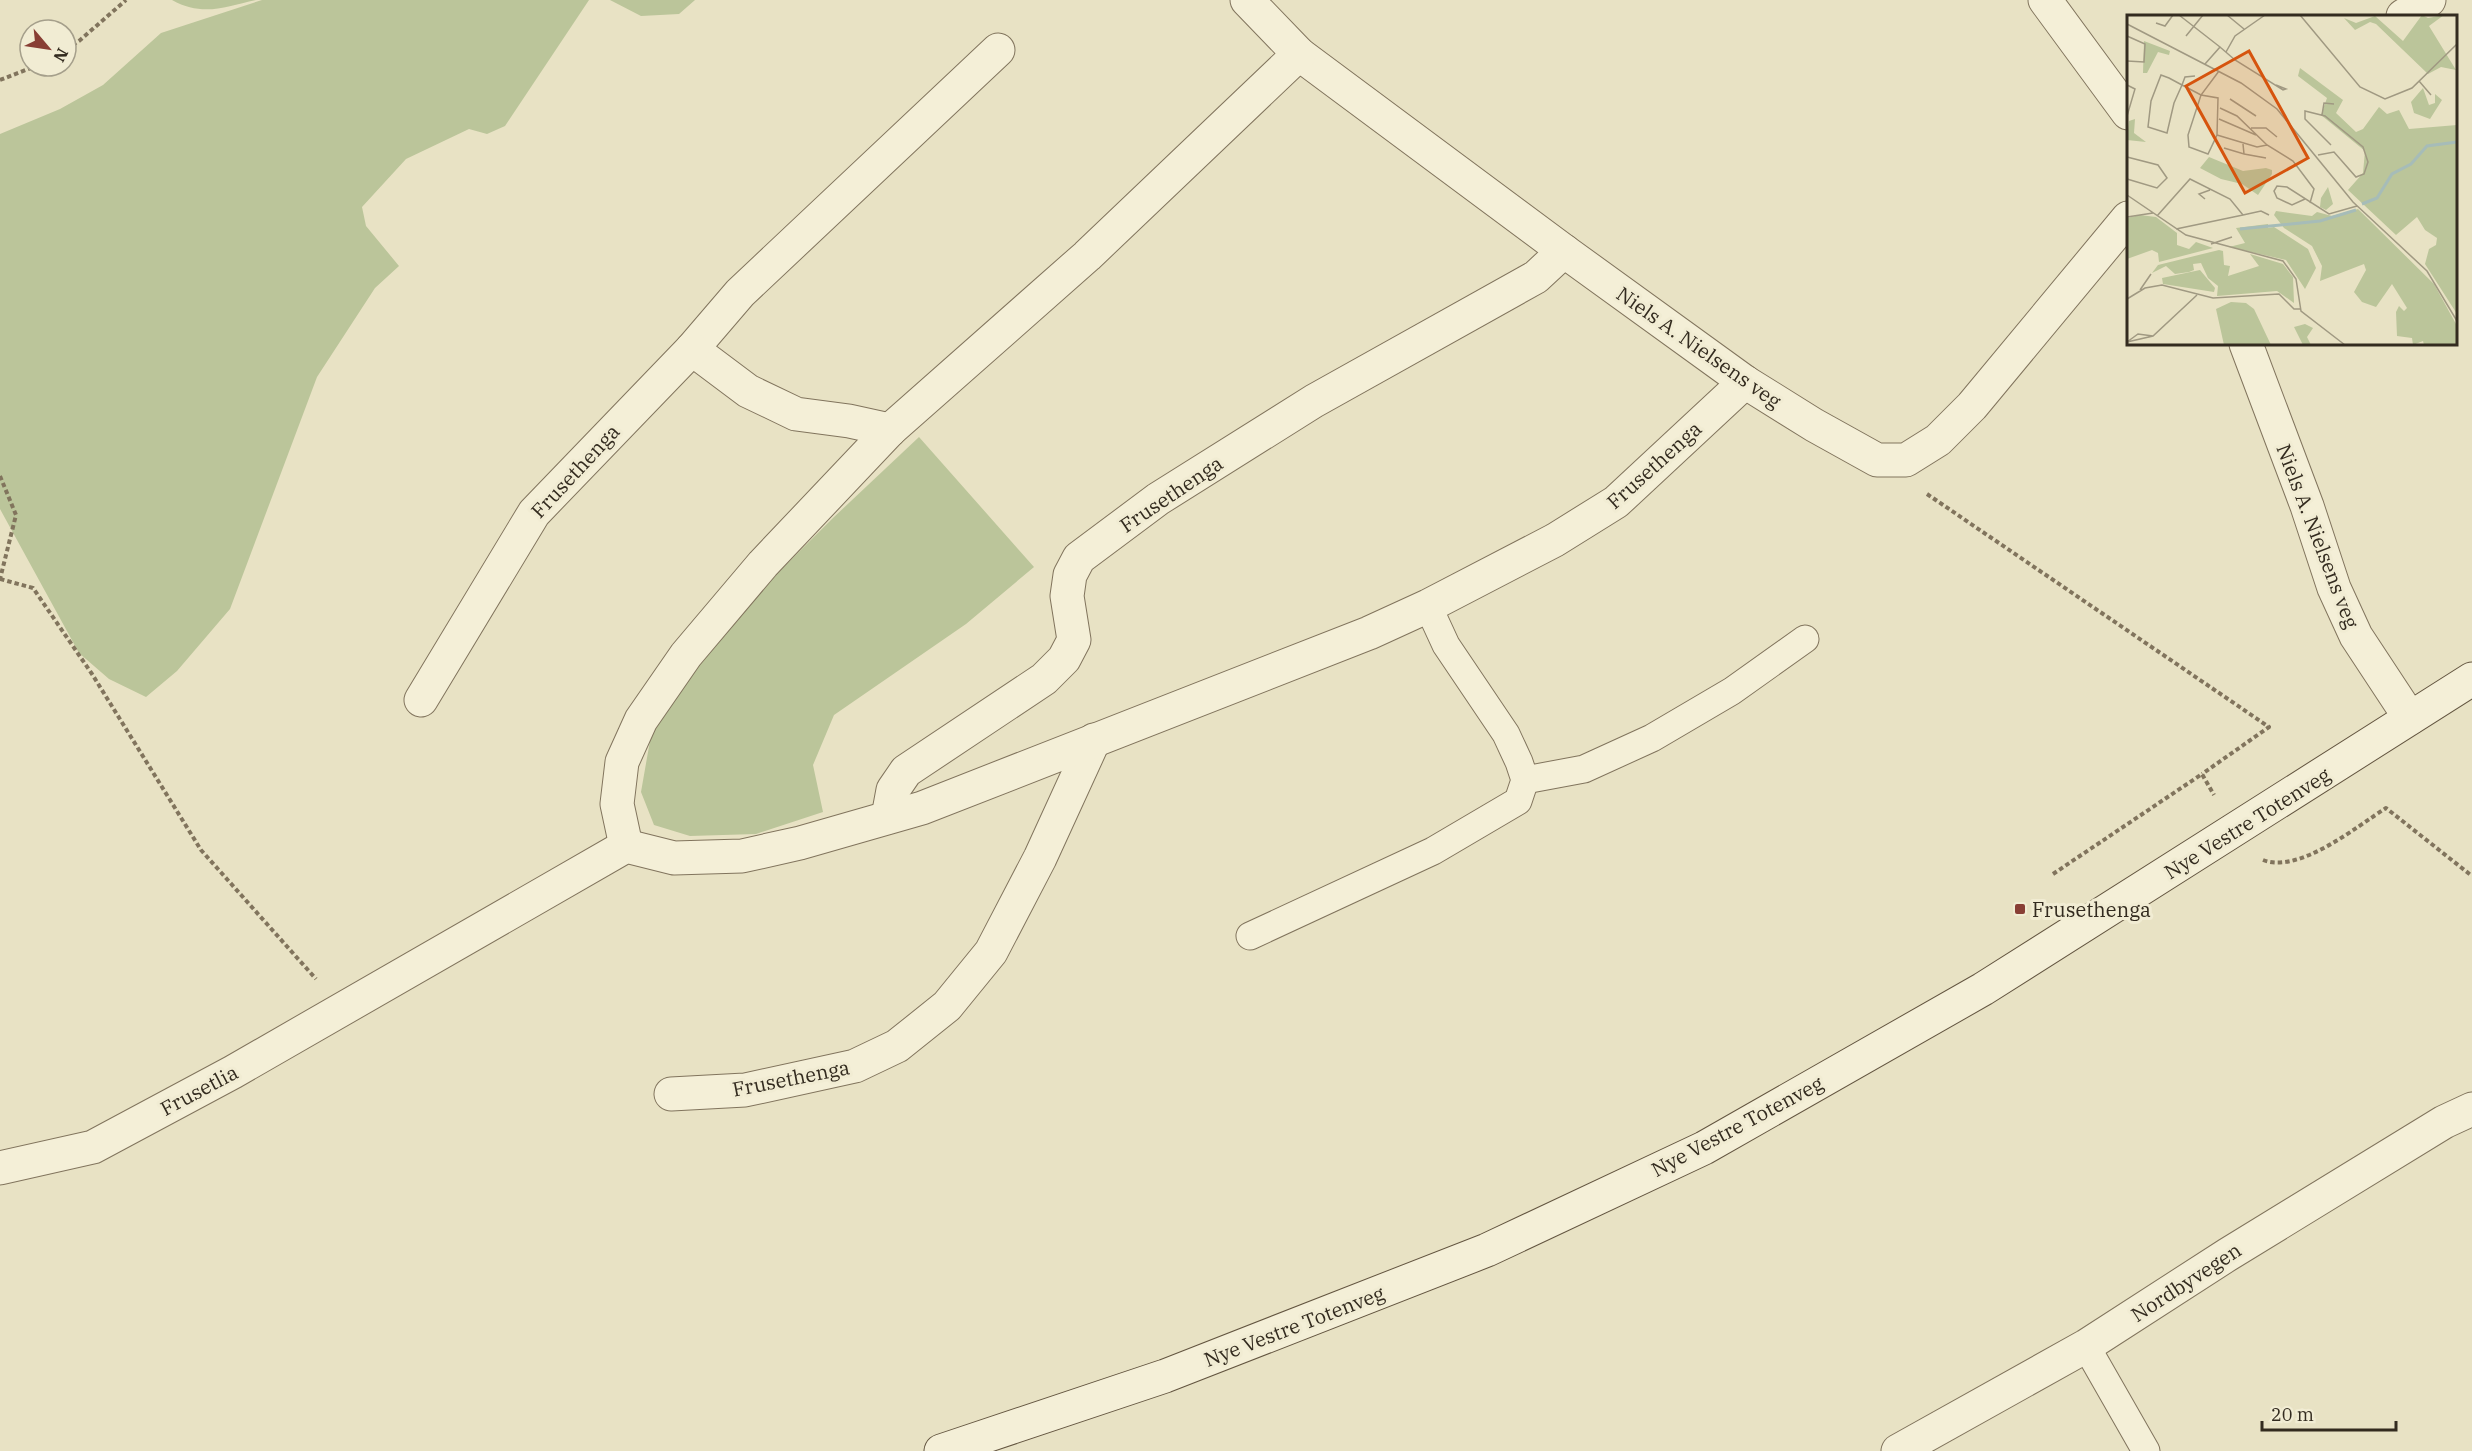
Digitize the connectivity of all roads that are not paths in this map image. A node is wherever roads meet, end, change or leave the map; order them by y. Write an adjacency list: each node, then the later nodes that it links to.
1 (1247, 0): 6 (street, Niels A. Nielsens veg)
2 (2045, 0): 7 (street)
3 (2429, 0): 4 (street)
4 (2405, 15)
5 (998, 50): 11 (street, Frusethenga)
6 (1299, 54): 9 (street, Niels A. Nielsens veg); 13 (street)
7 (2127, 113)
8 (2127, 219): 12 (street, Niels A. Nielsens veg)
9 (1564, 251): 12 (street, Niels A. Nielsens veg); 21 (street, Frusethenga)
10 (2246, 345): 18 (street, Niels A. Nielsens veg)
11 (692, 349): 13 (street); 17 (street, Frusethenga)
12 (1745, 382): 14 (street, Frusethenga)
13 (890, 430): 22 (street)
14 (1428, 606): 19 (street, Frusethenga); 20 (lane)
15 (1805, 639): 20 (lane)
16 (2472, 679): 18 (street, Nye Vestre Totenveg)
17 (421, 700)
18 (2410, 718): 28 (street, Nye Vestre Totenveg)
19 (1094, 740): 21 (street, Frusethenga); 24 (street, Frusethenga)
20 (1525, 780): 23 (lane)
21 (888, 816): 22 (street, Frusethenga)
22 (626, 846): 26 (street, Frusetlia)
23 (1250, 936)
24 (671, 1094)
25 (2472, 1109): 27 (street, Nordbyvegen)
26 (0, 1168)
27 (2086, 1346): 29 (street, Nordbyvegen); 30 (lane)
28 (941, 1451)
29 (1898, 1451)
30 (2146, 1451)

